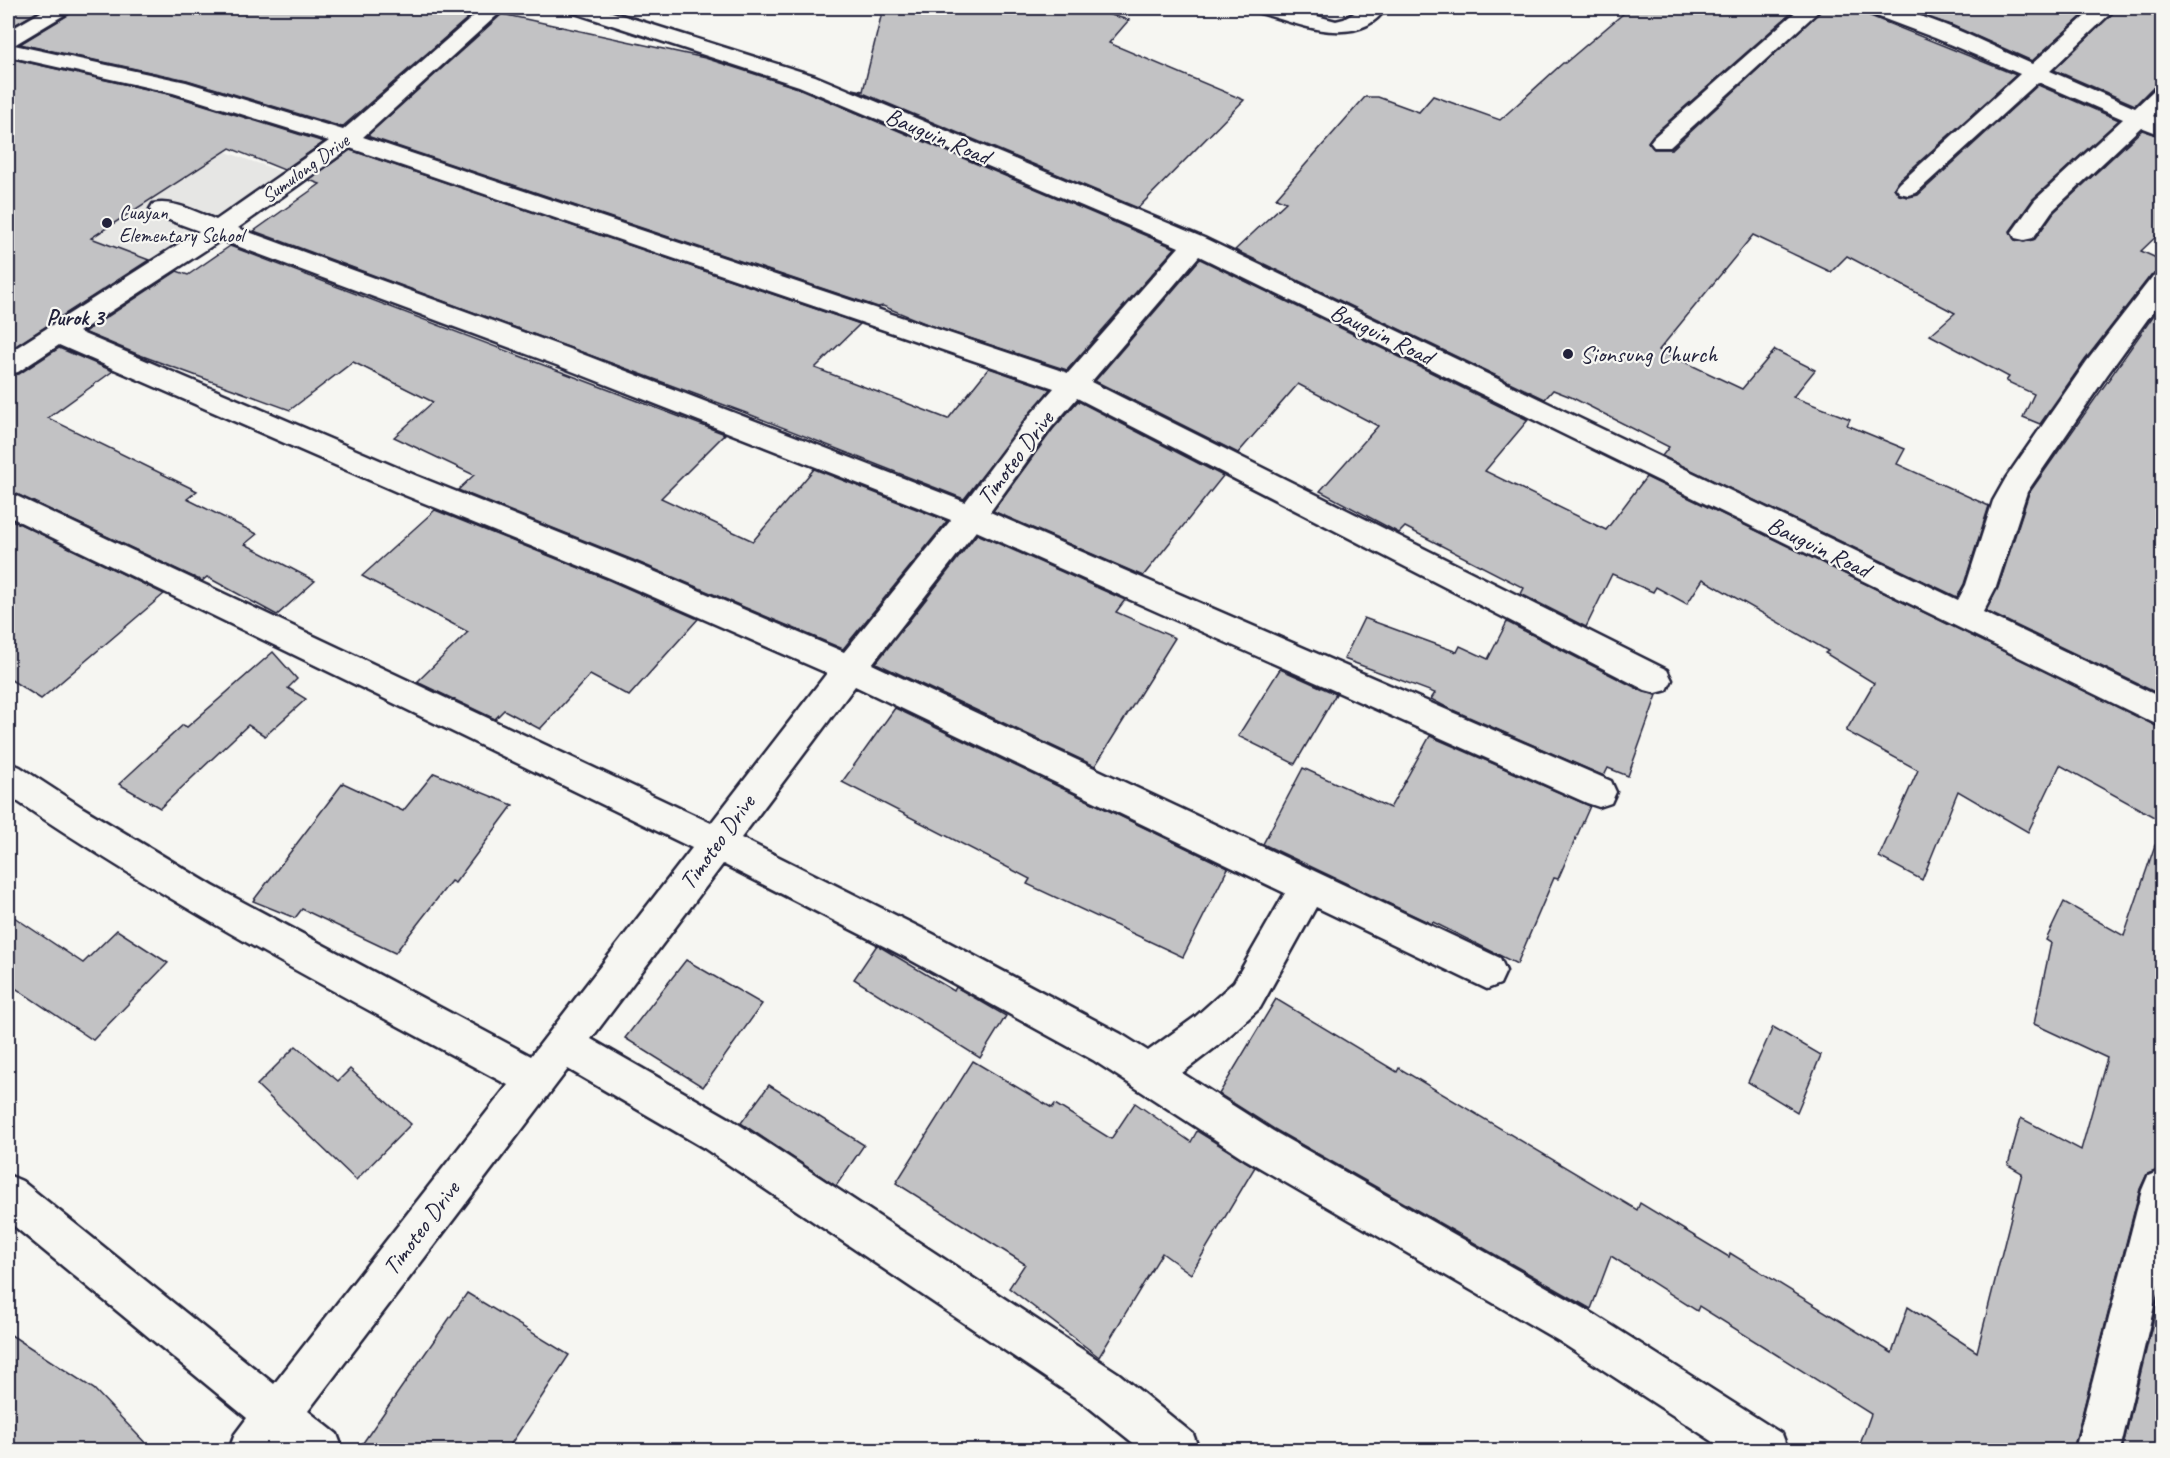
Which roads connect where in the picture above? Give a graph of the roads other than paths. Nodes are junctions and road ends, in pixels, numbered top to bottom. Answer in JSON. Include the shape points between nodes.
{"nodes":[{"id":1,"x":62,"y":8,"type":"edge"},
{"id":2,"x":495,"y":8,"type":"edge"},
{"id":3,"x":579,"y":8,"type":"edge"},
{"id":4,"x":1264,"y":8,"type":"edge"},
{"id":5,"x":1376,"y":8,"type":"edge"},
{"id":6,"x":1873,"y":8,"type":"edge"},
{"id":7,"x":2106,"y":8,"type":"edge"},
{"id":8,"x":1803,"y":10,"type":"edge"},
{"id":9,"x":8,"y":40,"type":"edge"},
{"id":10,"x":8,"y":50,"type":"edge"},
{"id":11,"x":2036,"y":74,"type":"junction"},
{"id":12,"x":2163,"y":95,"type":"edge"},
{"id":13,"x":2139,"y":118,"type":"junction"},
{"id":14,"x":2163,"y":128,"type":"edge"},
{"id":15,"x":347,"y":139,"type":"junction"},
{"id":16,"x":1662,"y":142,"type":"dead end"},
{"id":17,"x":1908,"y":188,"type":"dead end"},
{"id":18,"x":162,"y":209,"type":"dead end"},
{"id":19,"x":220,"y":229,"type":"junction"},
{"id":20,"x":2024,"y":232,"type":"dead end"},
{"id":21,"x":1195,"y":243,"type":"junction"},
{"id":22,"x":2163,"y":282,"type":"edge"},
{"id":23,"x":59,"y":334,"type":"junction"},
{"id":24,"x":8,"y":365,"type":"edge"},
{"id":25,"x":1072,"y":384,"type":"junction"},
{"id":26,"x":8,"y":503,"type":"edge"},
{"id":27,"x":971,"y":516,"type":"junction"},
{"id":28,"x":1964,"y":617,"type":"junction"},
{"id":29,"x":849,"y":668,"type":"junction"},
{"id":30,"x":1656,"y":680,"type":"dead end"},
{"id":31,"x":2163,"y":713,"type":"edge"},
{"id":32,"x":8,"y":777,"type":"edge"},
{"id":33,"x":1599,"y":792,"type":"dead end"},
{"id":34,"x":715,"y":842,"type":"junction"},
{"id":35,"x":1308,"y":887,"type":"junction"},
{"id":36,"x":1486,"y":971,"type":"dead end"},
{"id":37,"x":562,"y":1044,"type":"junction"},
{"id":38,"x":1149,"y":1074,"type":"junction"},
{"id":39,"x":535,"y":1080,"type":"junction"},
{"id":40,"x":2163,"y":1190,"type":"edge"},
{"id":41,"x":8,"y":1195,"type":"edge"},
{"id":42,"x":277,"y":1416,"type":"junction"},
{"id":43,"x":251,"y":1450,"type":"edge"},
{"id":44,"x":321,"y":1450,"type":"edge"},
{"id":45,"x":1177,"y":1450,"type":"edge"},
{"id":46,"x":1766,"y":1450,"type":"edge"},
{"id":47,"x":2097,"y":1450,"type":"edge"}],
"edges":[{"from":1,"to":9,"type":"street"},
{"from":2,"to":15,"type":"street","name":"Sumulong Drive"},
{"from":3,"to":21,"type":"street","name":"Bauguin Road","via":[[807,81]]},
{"from":4,"to":5,"type":"street","via":[[1336,27],[1350,26]]},
{"from":6,"to":11,"type":"street","via":[[1943,33]]},
{"from":7,"to":11,"type":"street"},
{"from":8,"to":16,"type":"street"},
{"from":10,"to":15,"type":"street","via":[[178,87]]},
{"from":11,"to":13,"type":"street"},
{"from":11,"to":17,"type":"street"},
{"from":12,"to":13,"type":"street"},
{"from":13,"to":14,"type":"street"},
{"from":13,"to":20,"type":"street","via":[[2040,209],[2035,222]]},
{"from":15,"to":19,"type":"street","name":"Sumulong Drive"},
{"from":15,"to":25,"type":"street"},
{"from":18,"to":19,"type":"street"},
{"from":19,"to":23,"type":"street","name":"Sumulong Drive"},
{"from":19,"to":27,"type":"street"},
{"from":21,"to":25,"type":"street","name":"Timoteo Drive"},
{"from":21,"to":28,"type":"street","name":"Bauguin Road"},
{"from":22,"to":28,"type":"street","via":[[2097,368],[2016,486],[1981,586]]},
{"from":23,"to":24,"type":"street","name":"Sumulong Drive"},
{"from":23,"to":29,"type":"street"},
{"from":25,"to":27,"type":"street","name":"Timoteo Drive"},
{"from":25,"to":30,"type":"street"},
{"from":26,"to":34,"type":"street"},
{"from":27,"to":29,"type":"street","name":"Timoteo Drive"},
{"from":27,"to":33,"type":"street"},
{"from":28,"to":31,"type":"street","name":"Bauguin Road"},
{"from":29,"to":34,"type":"street","name":"Timoteo Drive"},
{"from":29,"to":35,"type":"street"},
{"from":32,"to":39,"type":"street","via":[[68,819],[280,942]]},
{"from":34,"to":37,"type":"street","name":"Timoteo Drive"},
{"from":34,"to":38,"type":"street","via":[[920,946],[1107,1047]]},
{"from":35,"to":36,"type":"street"},
{"from":35,"to":38,"type":"street","via":[[1247,995]]},
{"from":37,"to":39,"type":"street","name":"Timoteo Drive"},
{"from":37,"to":45,"type":"street","via":[[727,1140],[1102,1389]]},
{"from":38,"to":46,"type":"street","via":[[1259,1145],[1574,1326]]},
{"from":39,"to":42,"type":"street","name":"Timoteo Drive"},
{"from":40,"to":47,"type":"street"},
{"from":41,"to":42,"type":"street"},
{"from":42,"to":43,"type":"street","name":"Timoteo Drive"},
{"from":42,"to":44,"type":"street"}]}
